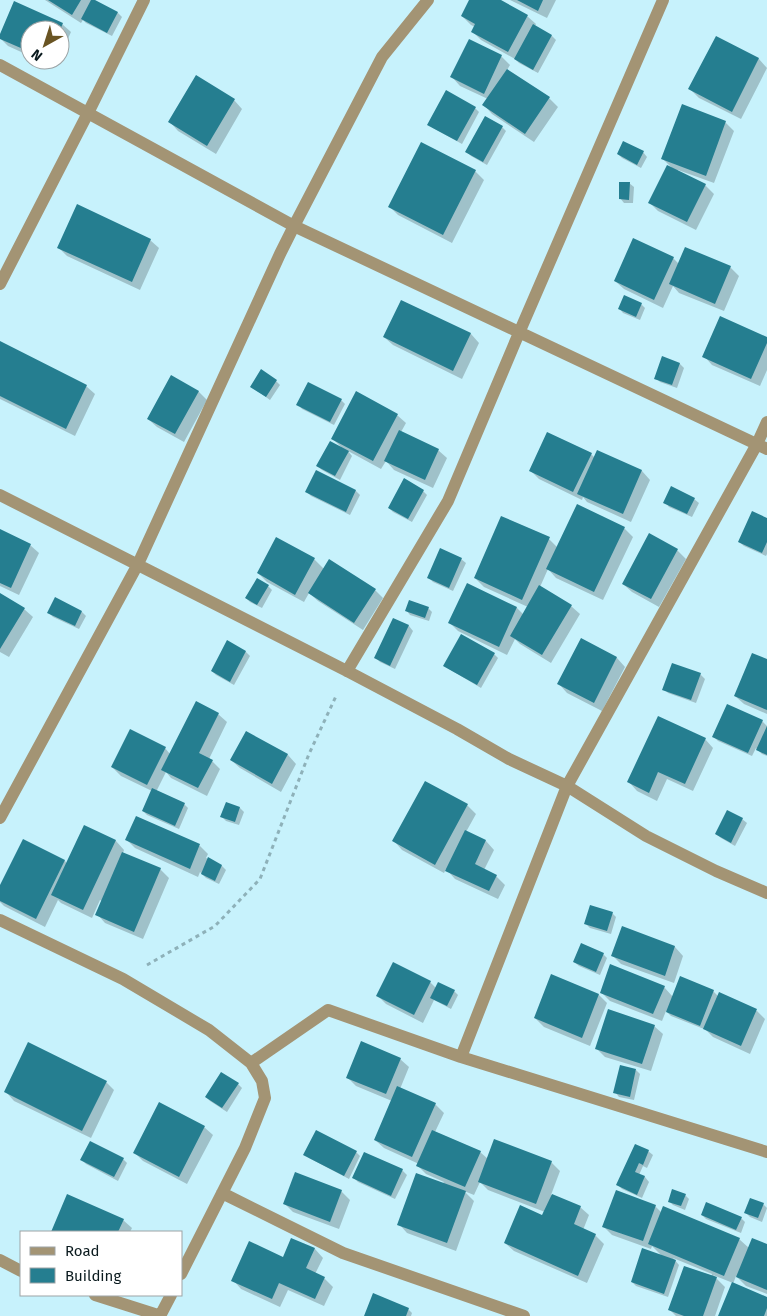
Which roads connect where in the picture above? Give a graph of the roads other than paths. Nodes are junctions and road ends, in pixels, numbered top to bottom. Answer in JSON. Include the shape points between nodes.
{"nodes":[{"id":1,"x":144,"y":0,"type":"edge"},
{"id":2,"x":428,"y":0,"type":"edge"},
{"id":3,"x":663,"y":0,"type":"edge"},
{"id":4,"x":0,"y":65,"type":"edge"},
{"id":5,"x":88,"y":113,"type":"junction"},
{"id":6,"x":294,"y":226,"type":"junction"},
{"id":7,"x":0,"y":284,"type":"edge"},
{"id":8,"x":519,"y":332,"type":"junction"},
{"id":9,"x":767,"y":422,"type":"edge"},
{"id":10,"x":762,"y":446,"type":"edge"},
{"id":11,"x":0,"y":495,"type":"edge"},
{"id":12,"x":138,"y":564,"type":"junction"},
{"id":13,"x":347,"y":671,"type":"junction"},
{"id":14,"x":567,"y":786,"type":"junction"},
{"id":15,"x":0,"y":818,"type":"edge"},
{"id":16,"x":767,"y":893,"type":"edge"},
{"id":17,"x":0,"y":920,"type":"edge"},
{"id":18,"x":462,"y":1058,"type":"junction"},
{"id":19,"x":251,"y":1063,"type":"junction"},
{"id":20,"x":767,"y":1152,"type":"edge"},
{"id":21,"x":222,"y":1193,"type":"junction"},
{"id":22,"x":0,"y":1260,"type":"edge"},
{"id":23,"x":20,"y":1270,"type":"edge"},
{"id":24,"x":182,"y":1272,"type":"edge"},
{"id":25,"x":97,"y":1296,"type":"edge"},
{"id":26,"x":171,"y":1296,"type":"edge"},
{"id":27,"x":161,"y":1316,"type":"edge"},
{"id":28,"x":524,"y":1316,"type":"edge"}],
"edges":[{"from":1,"to":5,"type":"street"},
{"from":2,"to":6,"type":"street","via":[[382,58]]},
{"from":3,"to":8,"type":"street"},
{"from":4,"to":5,"type":"street"},
{"from":5,"to":6,"type":"street"},
{"from":5,"to":7,"type":"street"},
{"from":6,"to":8,"type":"street"},
{"from":6,"to":12,"type":"street"},
{"from":8,"to":10,"type":"street"},
{"from":8,"to":13,"type":"street","via":[[448,501]]},
{"from":9,"to":10,"type":"street"},
{"from":10,"to":14,"type":"street"},
{"from":11,"to":12,"type":"street"},
{"from":12,"to":13,"type":"street"},
{"from":12,"to":15,"type":"street"},
{"from":13,"to":14,"type":"street"},
{"from":14,"to":16,"type":"street","via":[[646,836]]},
{"from":14,"to":18,"type":"street"},
{"from":17,"to":19,"type":"street","via":[[123,979],[209,1030]]},
{"from":18,"to":19,"type":"street","via":[[328,1010]]},
{"from":18,"to":20,"type":"street"},
{"from":19,"to":21,"type":"street","via":[[262,1081],[265,1098]]},
{"from":21,"to":24,"type":"street"},
{"from":21,"to":28,"type":"street","via":[[342,1253]]},
{"from":22,"to":23,"type":"street"},
{"from":25,"to":27,"type":"street"},
{"from":26,"to":27,"type":"street"}]}
